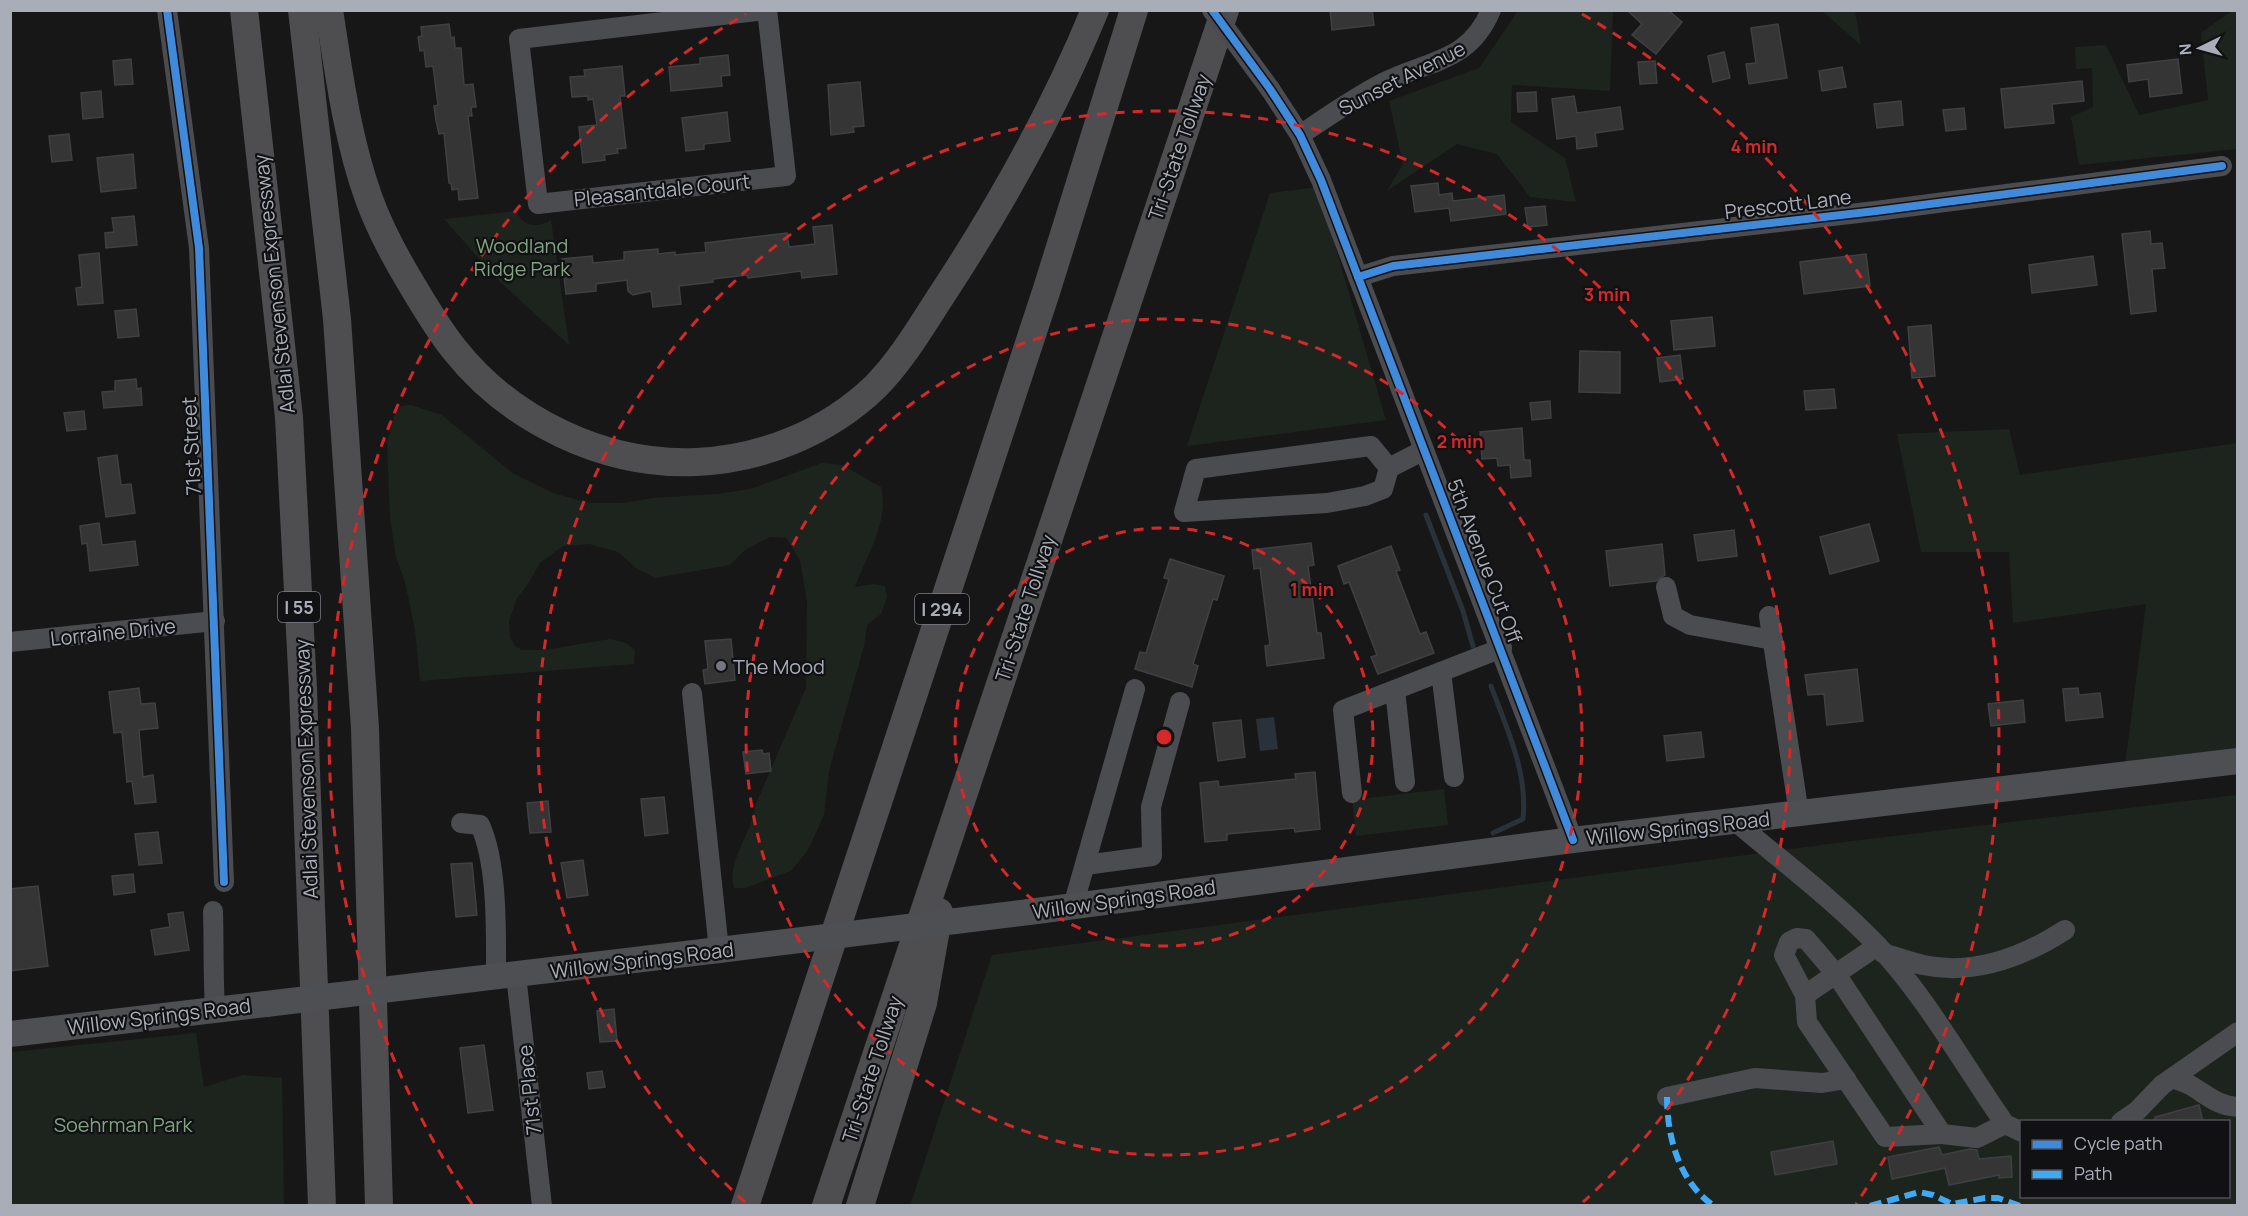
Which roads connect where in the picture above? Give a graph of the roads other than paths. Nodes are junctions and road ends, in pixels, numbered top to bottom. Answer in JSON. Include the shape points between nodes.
{"nodes":[{"id":1,"x":167,"y":10,"type":"edge"},
{"id":2,"x":244,"y":10,"type":"edge"},
{"id":3,"x":302,"y":10,"type":"edge"},
{"id":4,"x":330,"y":10,"type":"edge"},
{"id":5,"x":766,"y":10,"type":"edge"},
{"id":6,"x":1095,"y":10,"type":"edge"},
{"id":7,"x":1134,"y":10,"type":"edge"},
{"id":8,"x":1212,"y":10,"type":"edge"},
{"id":9,"x":1225,"y":10,"type":"edge"},
{"id":10,"x":1491,"y":10,"type":"edge"},
{"id":11,"x":1300,"y":135,"type":"junction"},
{"id":12,"x":2222,"y":166,"type":"dead end"},
{"id":13,"x":1358,"y":277,"type":"junction"},
{"id":14,"x":1424,"y":450,"type":"junction"},
{"id":15,"x":1389,"y":468,"type":"junction"},
{"id":16,"x":1666,"y":587,"type":"dead end"},
{"id":17,"x":1769,"y":616,"type":"dead end"},
{"id":18,"x":215,"y":621,"type":"junction"},
{"id":19,"x":1773,"y":640,"type":"junction"},
{"id":20,"x":10,"y":642,"type":"edge"},
{"id":21,"x":1502,"y":648,"type":"junction"},
{"id":22,"x":1441,"y":672,"type":"junction"},
{"id":23,"x":1135,"y":689,"type":"dead end"},
{"id":24,"x":1395,"y":690,"type":"junction"},
{"id":25,"x":692,"y":693,"type":"dead end"},
{"id":26,"x":1180,"y":702,"type":"dead end"},
{"id":27,"x":2238,"y":761,"type":"edge"},
{"id":28,"x":1454,"y":777,"type":"dead end"},
{"id":29,"x":1405,"y":782,"type":"dead end"},
{"id":30,"x":1352,"y":793,"type":"dead end"},
{"id":31,"x":1799,"y":814,"type":"junction"},
{"id":32,"x":956,"y":816,"type":"junction"},
{"id":33,"x":1736,"y":822,"type":"junction"},
{"id":34,"x":461,"y":824,"type":"dead end"},
{"id":35,"x":1573,"y":840,"type":"junction"},
{"id":36,"x":1085,"y":865,"type":"junction"},
{"id":37,"x":224,"y":882,"type":"dead end"},
{"id":38,"x":1072,"y":906,"type":"junction"},
{"id":39,"x":213,"y":911,"type":"dead end"},
{"id":40,"x":2065,"y":930,"type":"dead end"},
{"id":41,"x":1880,"y":949,"type":"junction"},
{"id":42,"x":719,"y":950,"type":"junction"},
{"id":43,"x":1836,"y":974,"type":"junction"},
{"id":44,"x":506,"y":976,"type":"junction"},
{"id":45,"x":1806,"y":995,"type":"junction"},
{"id":46,"x":215,"y":1010,"type":"junction"},
{"id":47,"x":2238,"y":1032,"type":"edge"},
{"id":48,"x":10,"y":1034,"type":"edge"},
{"id":49,"x":2172,"y":1078,"type":"junction"},
{"id":50,"x":1846,"y":1079,"type":"junction"},
{"id":51,"x":1667,"y":1098,"type":"dead end"},
{"id":52,"x":2238,"y":1107,"type":"edge"},
{"id":53,"x":2124,"y":1120,"type":"edge"},
{"id":54,"x":2013,"y":1128,"type":"edge"},
{"id":55,"x":1942,"y":1134,"type":"junction"},
{"id":56,"x":322,"y":1206,"type":"edge"},
{"id":57,"x":379,"y":1206,"type":"edge"},
{"id":58,"x":542,"y":1206,"type":"edge"},
{"id":59,"x":745,"y":1206,"type":"edge"},
{"id":60,"x":826,"y":1206,"type":"edge"},
{"id":61,"x":860,"y":1206,"type":"edge"}],
"edges":[{"from":1,"to":18,"type":"street","name":"71st Street","via":[[199,248]]},
{"from":2,"to":56,"type":"highway","name":"Adlai Stevenson Expressway","number":"I 55","via":[[289,417]]},
{"from":3,"to":57,"type":"highway","via":[[337,320],[365,728]]},
{"from":4,"to":6,"type":"highway","via":[[344,107],[369,198],[391,250],[455,351],[495,392],[536,421],[619,456],[669,464],[719,461],[765,452],[799,439],[842,414],[876,386],[907,348],[1028,155]]},
{"from":5,"to":5,"type":"street","name":"Pleasantdale Court","via":[[519,39],[538,204],[786,176]]},
{"from":7,"to":59,"type":"highway","number":"I 294","via":[[1046,292]]},
{"from":8,"to":11,"type":"street","name":"5th Avenue Cut Off","bridge":true},
{"from":9,"to":32,"type":"highway","name":"Tri-State Tollway"},
{"from":10,"to":11,"type":"street","name":"Sunset Avenue","via":[[1486,24],[1462,51],[1382,84]]},
{"from":11,"to":13,"type":"street","name":"5th Avenue Cut Off"},
{"from":12,"to":13,"type":"street","name":"Prescott Lane","via":[[1866,212],[1393,266]]},
{"from":13,"to":14,"type":"street","name":"5th Avenue Cut Off"},
{"from":14,"to":15,"type":"street"},
{"from":14,"to":21,"type":"street","name":"5th Avenue Cut Off"},
{"from":15,"to":15,"type":"street","via":[[1371,446],[1196,469],[1184,512],[1327,503],[1365,496],[1383,489]]},
{"from":16,"to":19,"type":"street","via":[[1672,616],[1690,625]]},
{"from":17,"to":19,"type":"street"},
{"from":18,"to":20,"type":"street","name":"Lorraine Drive"},
{"from":18,"to":37,"type":"street","name":"71st Street"},
{"from":19,"to":31,"type":"street"},
{"from":21,"to":22,"type":"street"},
{"from":21,"to":35,"type":"street","name":"5th Avenue Cut Off"},
{"from":22,"to":24,"type":"street"},
{"from":22,"to":28,"type":"street"},
{"from":23,"to":36,"type":"street"},
{"from":24,"to":29,"type":"street"},
{"from":24,"to":30,"type":"street","via":[[1344,710]]},
{"from":25,"to":42,"type":"street"},
{"from":26,"to":36,"type":"street","via":[[1151,807],[1152,856]]},
{"from":27,"to":31,"type":"main road","name":"Willow Springs Road"},
{"from":31,"to":33,"type":"main road","name":"Willow Springs Road"},
{"from":32,"to":60,"type":"highway","name":"Tri-State Tollway"},
{"from":32,"to":61,"type":"highway","via":[[923,1003]]},
{"from":33,"to":35,"type":"main road","name":"Willow Springs Road"},
{"from":33,"to":41,"type":"street"},
{"from":34,"to":44,"type":"street","name":"71st Place","via":[[480,825],[486,837],[496,933]]},
{"from":35,"to":38,"type":"main road","name":"Willow Springs Road"},
{"from":36,"to":38,"type":"street"},
{"from":38,"to":42,"type":"main road","name":"Willow Springs Road","bridge":true},
{"from":39,"to":46,"type":"street"},
{"from":40,"to":41,"type":"street","via":[[2038,947],[2004,960],[1954,969],[1923,965]]},
{"from":41,"to":43,"type":"street"},
{"from":41,"to":54,"type":"street"},
{"from":42,"to":44,"type":"main road","name":"Willow Springs Road"},
{"from":43,"to":45,"type":"street"},
{"from":43,"to":45,"type":"street","via":[[1806,939],[1789,942],[1784,950],[1785,959]]},
{"from":43,"to":55,"type":"street"},
{"from":44,"to":46,"type":"main road","name":"Willow Springs Road","bridge":true},
{"from":44,"to":58,"type":"street","name":"71st Place"},
{"from":45,"to":50,"type":"street","via":[[1807,1022]]},
{"from":46,"to":48,"type":"main road","name":"Willow Springs Road"},
{"from":47,"to":49,"type":"street"},
{"from":49,"to":52,"type":"street","via":[[2189,1084],[2215,1102]]},
{"from":49,"to":53,"type":"street"},
{"from":50,"to":51,"type":"street","via":[[1822,1083],[1755,1078]]},
{"from":50,"to":55,"type":"street","via":[[1886,1137]]},
{"from":54,"to":55,"type":"street","via":[[1977,1138]]}]}
